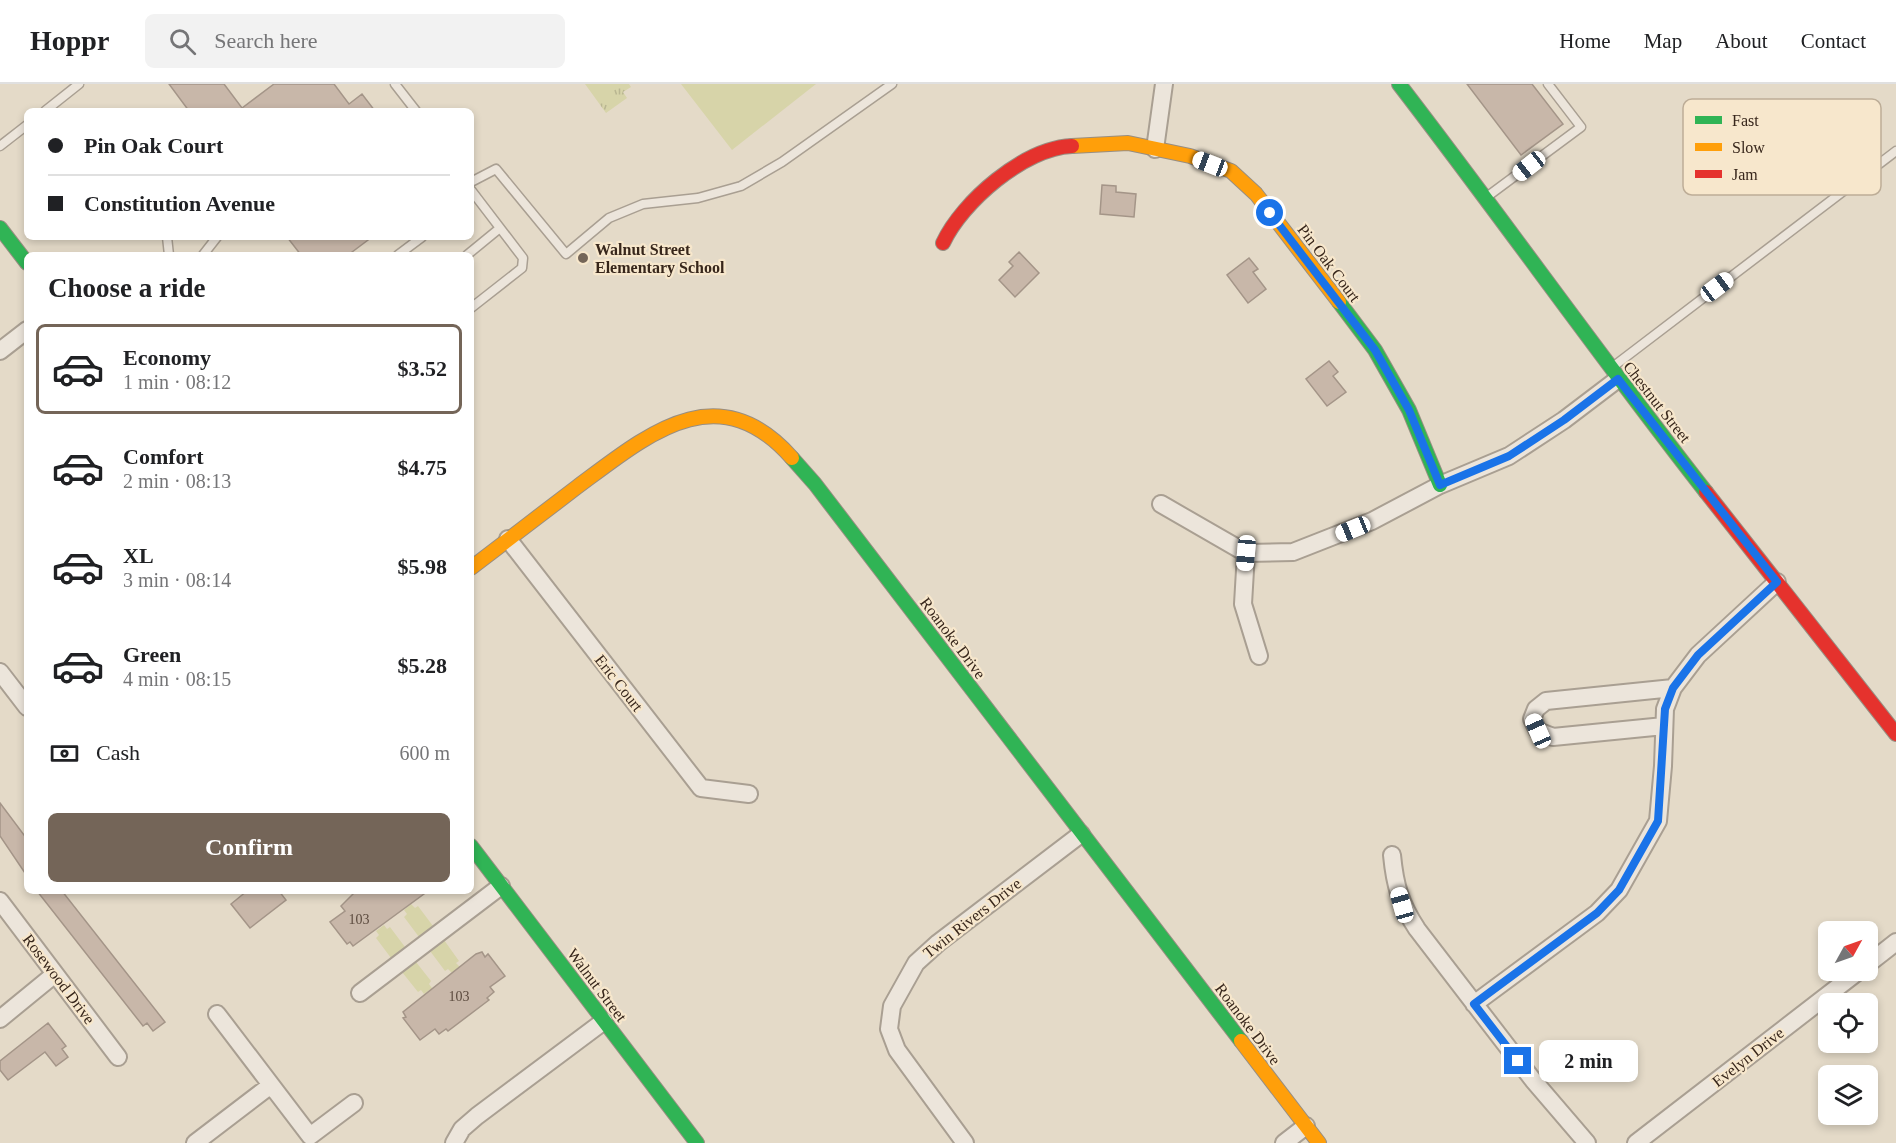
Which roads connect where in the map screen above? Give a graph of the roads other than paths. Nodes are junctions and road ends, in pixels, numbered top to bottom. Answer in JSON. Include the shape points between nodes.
{"nodes":[{"id":1,"x":80,"y":84,"type":"edge"},
{"id":2,"x":395,"y":84,"type":"edge"},
{"id":3,"x":892,"y":84,"type":"edge"},
{"id":4,"x":1164,"y":84,"type":"edge"},
{"id":5,"x":1399,"y":84,"type":"edge"},
{"id":6,"x":1548,"y":84,"type":"edge"},
{"id":7,"x":49,"y":108,"type":"edge"},
{"id":8,"x":414,"y":108,"type":"edge"},
{"id":9,"x":24,"y":127,"type":"edge"},
{"id":10,"x":0,"y":146,"type":"edge"},
{"id":11,"x":1155,"y":149,"type":"junction"},
{"id":12,"x":1896,"y":150,"type":"edge"},
{"id":13,"x":1881,"y":162,"type":"edge"},
{"id":14,"x":474,"y":180,"type":"edge"},
{"id":15,"x":474,"y":194,"type":"edge"},
{"id":16,"x":1839,"y":195,"type":"edge"},
{"id":17,"x":1486,"y":198,"type":"junction"},
{"id":18,"x":0,"y":228,"type":"edge"},
{"id":19,"x":500,"y":228,"type":"junction"},
{"id":20,"x":215,"y":240,"type":"edge"},
{"id":21,"x":418,"y":240,"type":"edge"},
{"id":22,"x":943,"y":243,"type":"dead end"},
{"id":23,"x":205,"y":252,"type":"edge"},
{"id":24,"x":402,"y":252,"type":"edge"},
{"id":25,"x":471,"y":252,"type":"edge"},
{"id":26,"x":24,"y":259,"type":"edge"},
{"id":27,"x":474,"y":306,"type":"edge"},
{"id":28,"x":24,"y":332,"type":"edge"},
{"id":29,"x":0,"y":351,"type":"edge"},
{"id":30,"x":1614,"y":374,"type":"junction"},
{"id":31,"x":1440,"y":485,"type":"junction"},
{"id":32,"x":1161,"y":504,"type":"dead end"},
{"id":33,"x":508,"y":539,"type":"junction"},
{"id":34,"x":1246,"y":553,"type":"junction"},
{"id":35,"x":474,"y":566,"type":"edge"},
{"id":36,"x":1777,"y":582,"type":"junction"},
{"id":37,"x":1259,"y":656,"type":"dead end"},
{"id":38,"x":0,"y":672,"type":"edge"},
{"id":39,"x":1673,"y":688,"type":"junction"},
{"id":40,"x":24,"y":703,"type":"edge"},
{"id":41,"x":1889,"y":712,"type":"edge"},
{"id":42,"x":1664,"y":726,"type":"junction"},
{"id":43,"x":1896,"y":734,"type":"edge"},
{"id":44,"x":749,"y":794,"type":"dead end"},
{"id":45,"x":1082,"y":834,"type":"junction"},
{"id":46,"x":474,"y":850,"type":"edge"},
{"id":47,"x":1392,"y":855,"type":"dead end"},
{"id":48,"x":501,"y":886,"type":"junction"},
{"id":49,"x":0,"y":901,"type":"edge"},
{"id":50,"x":1896,"y":942,"type":"edge"},
{"id":51,"x":1878,"y":956,"type":"edge"},
{"id":52,"x":55,"y":974,"type":"junction"},
{"id":53,"x":1846,"y":981,"type":"edge"},
{"id":54,"x":360,"y":993,"type":"dead end"},
{"id":55,"x":1474,"y":1004,"type":"junction"},
{"id":56,"x":217,"y":1014,"type":"dead end"},
{"id":57,"x":0,"y":1019,"type":"edge"},
{"id":58,"x":604,"y":1021,"type":"junction"},
{"id":59,"x":118,"y":1057,"type":"dead end"},
{"id":60,"x":271,"y":1085,"type":"junction"},
{"id":61,"x":354,"y":1103,"type":"dead end"},
{"id":62,"x":1306,"y":1126,"type":"junction"},
{"id":63,"x":195,"y":1143,"type":"edge"},
{"id":64,"x":454,"y":1143,"type":"edge"},
{"id":65,"x":697,"y":1143,"type":"edge"},
{"id":66,"x":965,"y":1143,"type":"edge"},
{"id":67,"x":1284,"y":1143,"type":"edge"},
{"id":68,"x":1319,"y":1143,"type":"edge"},
{"id":69,"x":1587,"y":1143,"type":"edge"},
{"id":70,"x":1636,"y":1143,"type":"edge"}],
"edges":[{"from":1,"to":7,"type":"lane"},
{"from":2,"to":8,"type":"lane"},
{"from":3,"to":14,"type":"lane","via":[[782,162],[741,186],[698,198],[643,204],[609,218],[566,254],[496,169]]},
{"from":4,"to":11,"type":"street"},
{"from":5,"to":17,"type":"street","name":"Chestnut Street"},
{"from":6,"to":17,"type":"lane","via":[[1581,127]]},
{"from":9,"to":10,"type":"lane"},
{"from":11,"to":22,"type":"street","name":"Pin Oak Court","via":[[1128,143],[1062,146],[1027,159],[980,194],[951,226]]},
{"from":11,"to":31,"type":"street","name":"Pin Oak Court","via":[[1190,156],[1231,171],[1256,194],[1375,350],[1409,410]]},
{"from":12,"to":13,"type":"lane"},
{"from":15,"to":19,"type":"lane"},
{"from":16,"to":30,"type":"lane"},
{"from":17,"to":30,"type":"street","name":"Chestnut Street"},
{"from":18,"to":26,"type":"street"},
{"from":19,"to":25,"type":"lane"},
{"from":19,"to":27,"type":"lane","via":[[523,258],[522,268]]},
{"from":20,"to":23,"type":"lane"},
{"from":21,"to":24,"type":"lane"},
{"from":28,"to":29,"type":"street"},
{"from":30,"to":31,"type":"street","via":[[1564,420],[1509,456]]},
{"from":30,"to":36,"type":"street","name":"Chestnut Street"},
{"from":31,"to":34,"type":"street","via":[[1372,521],[1293,552]]},
{"from":32,"to":34,"type":"street"},
{"from":33,"to":35,"type":"street","name":"Roanoke Drive"},
{"from":33,"to":44,"type":"street","name":"Eric Court","via":[[701,788]]},
{"from":33,"to":45,"type":"street","name":"Roanoke Drive","via":[[636,443],[669,424],[715,416],[752,425],[779,443],[815,484]]},
{"from":34,"to":37,"type":"street","via":[[1243,604]]},
{"from":36,"to":39,"type":"street","via":[[1698,655]]},
{"from":36,"to":41,"type":"street","name":"Chestnut Street"},
{"from":38,"to":40,"type":"street"},
{"from":39,"to":42,"type":"street"},
{"from":39,"to":42,"type":"street","via":[[1546,701],[1532,719],[1538,731],[1553,737]]},
{"from":41,"to":43,"type":"street","name":"Chestnut Street"},
{"from":42,"to":55,"type":"street","via":[[1658,821],[1619,890],[1597,913]]},
{"from":45,"to":62,"type":"street","name":"Roanoke Drive"},
{"from":45,"to":66,"type":"street","name":"Twin Rivers Drive","via":[[938,943],[916,963],[892,1006],[889,1029],[897,1050]]},
{"from":46,"to":48,"type":"street","name":"Walnut Street"},
{"from":47,"to":55,"type":"street","via":[[1402,905]]},
{"from":48,"to":54,"type":"street"},
{"from":48,"to":58,"type":"street","name":"Walnut Street"},
{"from":49,"to":52,"type":"street","name":"Rosewood Drive"},
{"from":50,"to":51,"type":"street"},
{"from":52,"to":57,"type":"street"},
{"from":52,"to":59,"type":"street","name":"Rosewood Drive"},
{"from":53,"to":70,"type":"street","name":"Evelyn Drive"},
{"from":55,"to":69,"type":"street"},
{"from":56,"to":60,"type":"street"},
{"from":58,"to":64,"type":"street","via":[[477,1116]]},
{"from":58,"to":65,"type":"street","name":"Walnut Street"},
{"from":60,"to":61,"type":"street","via":[[310,1136]]},
{"from":60,"to":63,"type":"street"},
{"from":62,"to":67,"type":"street"},
{"from":62,"to":68,"type":"street","name":"Roanoke Drive"}]}
